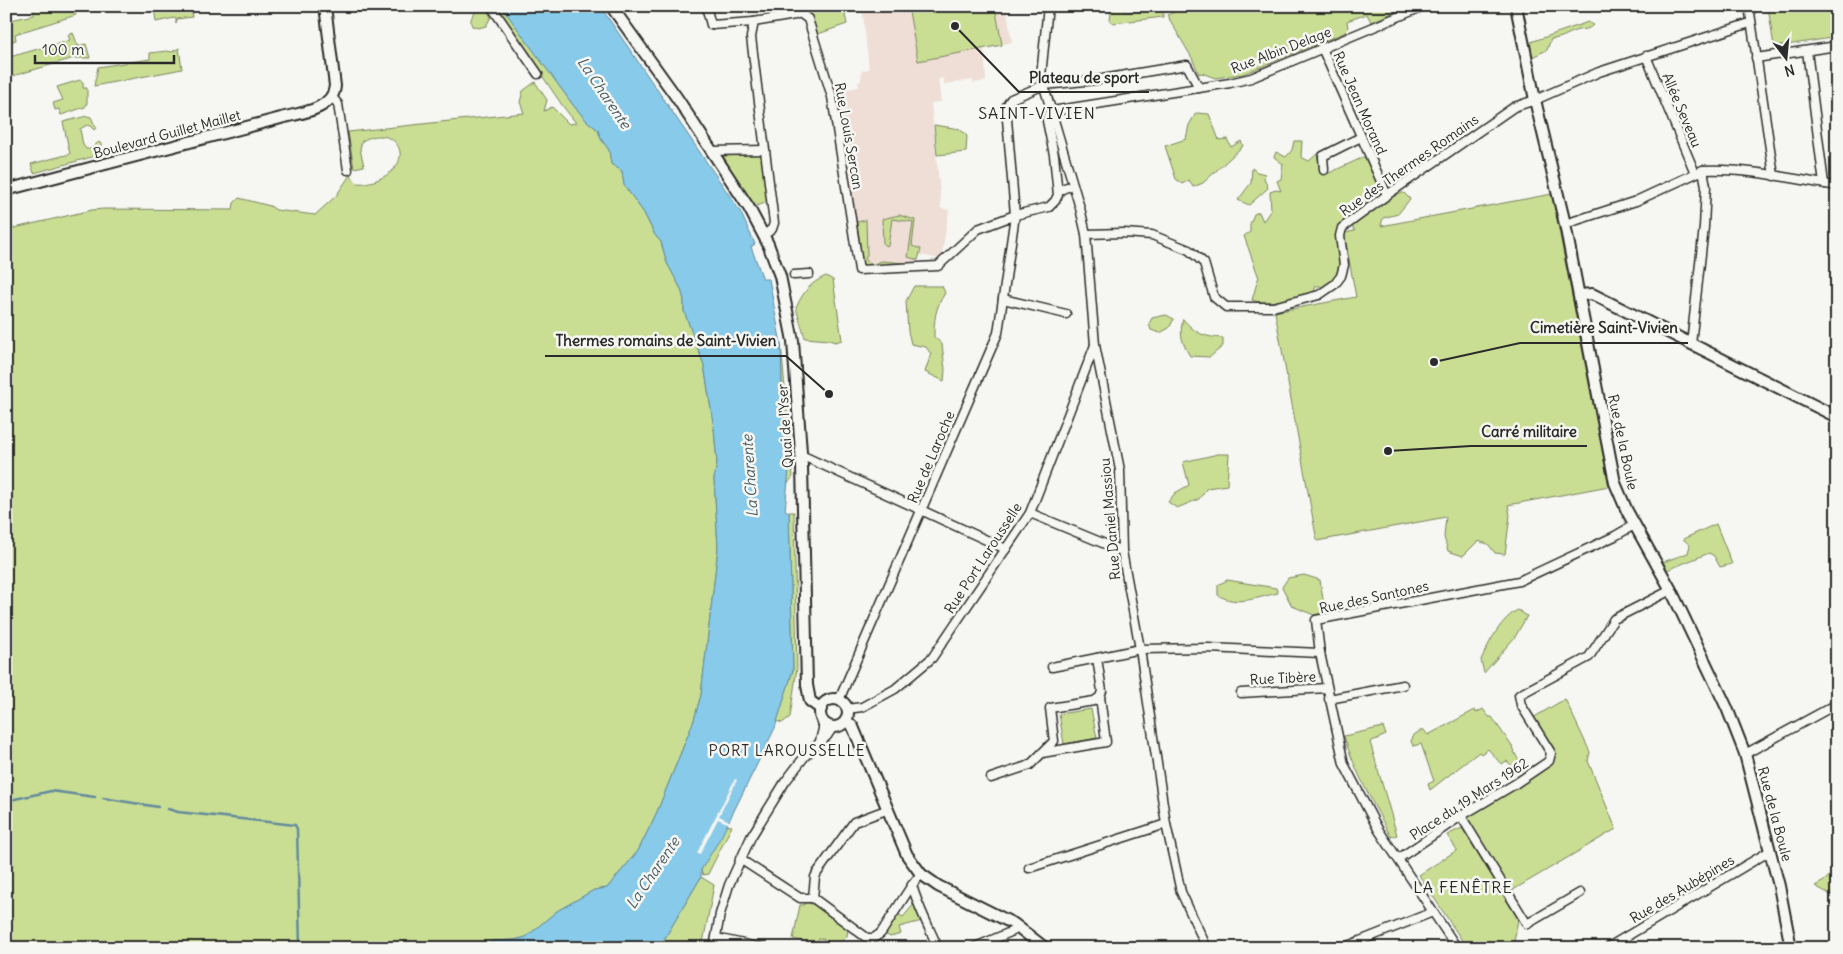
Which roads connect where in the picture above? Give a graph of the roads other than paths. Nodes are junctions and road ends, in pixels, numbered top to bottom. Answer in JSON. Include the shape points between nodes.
{"nodes":[{"id":1,"x":325,"y":6,"type":"edge"},
{"id":2,"x":491,"y":6,"type":"edge"},
{"id":3,"x":611,"y":6,"type":"edge"},
{"id":4,"x":706,"y":6,"type":"edge"},
{"id":5,"x":1048,"y":6,"type":"edge"},
{"id":6,"x":1424,"y":6,"type":"edge"},
{"id":7,"x":1516,"y":6,"type":"edge"},
{"id":8,"x":1749,"y":6,"type":"edge"},
{"id":9,"x":801,"y":9,"type":"edge"},
{"id":10,"x":754,"y":22,"type":"junction"},
{"id":11,"x":1750,"y":23,"type":"junction"},
{"id":12,"x":1837,"y":46,"type":"edge"},
{"id":13,"x":1322,"y":48,"type":"junction"},
{"id":14,"x":1807,"y":51,"type":"junction"},
{"id":15,"x":1646,"y":56,"type":"junction"},
{"id":16,"x":1756,"y":58,"type":"junction"},
{"id":17,"x":538,"y":74,"type":"dead end"},
{"id":18,"x":1044,"y":85,"type":"junction"},
{"id":19,"x":1198,"y":88,"type":"junction"},
{"id":20,"x":332,"y":98,"type":"junction"},
{"id":21,"x":1535,"y":100,"type":"junction"},
{"id":22,"x":1052,"y":111,"type":"junction"},
{"id":23,"x":1361,"y":137,"type":"junction"},
{"id":24,"x":765,"y":150,"type":"junction"},
{"id":25,"x":711,"y":151,"type":"junction"},
{"id":26,"x":348,"y":170,"type":"dead end"},
{"id":27,"x":1324,"y":170,"type":"dead end"},
{"id":28,"x":1703,"y":170,"type":"junction"},
{"id":29,"x":1695,"y":173,"type":"junction"},
{"id":30,"x":1774,"y":176,"type":"junction"},
{"id":31,"x":1824,"y":184,"type":"junction"},
{"id":32,"x":1067,"y":186,"type":"dead end"},
{"id":33,"x":1837,"y":186,"type":"edge"},
{"id":34,"x":6,"y":190,"type":"edge"},
{"id":35,"x":1058,"y":191,"type":"junction"},
{"id":36,"x":1387,"y":195,"type":"junction"},
{"id":37,"x":1015,"y":214,"type":"junction"},
{"id":38,"x":1565,"y":224,"type":"junction"},
{"id":39,"x":1086,"y":234,"type":"junction"},
{"id":40,"x":764,"y":235,"type":"junction"},
{"id":41,"x":809,"y":274,"type":"dead end"},
{"id":42,"x":788,"y":276,"type":"junction"},
{"id":43,"x":1580,"y":295,"type":"junction"},
{"id":44,"x":1003,"y":299,"type":"junction"},
{"id":45,"x":1066,"y":314,"type":"dead end"},
{"id":46,"x":1691,"y":344,"type":"junction"},
{"id":47,"x":1095,"y":345,"type":"junction"},
{"id":48,"x":1837,"y":397,"type":"edge"},
{"id":49,"x":1835,"y":416,"type":"edge"},
{"id":50,"x":801,"y":455,"type":"junction"},
{"id":51,"x":922,"y":511,"type":"junction"},
{"id":52,"x":1030,"y":513,"type":"junction"},
{"id":53,"x":1634,"y":525,"type":"junction"},
{"id":54,"x":1006,"y":549,"type":"junction"},
{"id":55,"x":1122,"y":551,"type":"junction"},
{"id":56,"x":1671,"y":590,"type":"junction"},
{"id":57,"x":1140,"y":649,"type":"junction"},
{"id":58,"x":1320,"y":653,"type":"junction"},
{"id":59,"x":1097,"y":658,"type":"junction"},
{"id":60,"x":1052,"y":667,"type":"dead end"},
{"id":61,"x":1403,"y":685,"type":"dead end"},
{"id":62,"x":1327,"y":688,"type":"junction"},
{"id":63,"x":1240,"y":693,"type":"dead end"},
{"id":64,"x":1100,"y":697,"type":"junction"},
{"id":65,"x":1329,"y":699,"type":"junction"},
{"id":66,"x":839,"y":700,"type":"junction"},
{"id":67,"x":1837,"y":704,"type":"edge"},
{"id":68,"x":821,"y":709,"type":"junction"},
{"id":69,"x":847,"y":709,"type":"junction"},
{"id":70,"x":846,"y":720,"type":"junction"},
{"id":71,"x":823,"y":721,"type":"junction"},
{"id":72,"x":833,"y":727,"type":"junction"},
{"id":73,"x":820,"y":741,"type":"junction"},
{"id":74,"x":1042,"y":753,"type":"junction"},
{"id":75,"x":1745,"y":754,"type":"junction"},
{"id":76,"x":991,"y":778,"type":"dead end"},
{"id":77,"x":886,"y":810,"type":"junction"},
{"id":78,"x":1461,"y":816,"type":"junction"},
{"id":79,"x":1166,"y":824,"type":"junction"},
{"id":80,"x":1770,"y":851,"type":"junction"},
{"id":81,"x":740,"y":859,"type":"junction"},
{"id":82,"x":1398,"y":860,"type":"junction"},
{"id":83,"x":1030,"y":868,"type":"dead end"},
{"id":84,"x":921,"y":874,"type":"junction"},
{"id":85,"x":912,"y":885,"type":"junction"},
{"id":86,"x":1580,"y":892,"type":"dead end"},
{"id":87,"x":813,"y":898,"type":"junction"},
{"id":88,"x":1433,"y":912,"type":"junction"},
{"id":89,"x":1020,"y":928,"type":"junction"},
{"id":90,"x":716,"y":938,"type":"junction"},
{"id":91,"x":714,"y":948,"type":"edge"},
{"id":92,"x":762,"y":948,"type":"edge"},
{"id":93,"x":938,"y":948,"type":"edge"},
{"id":94,"x":973,"y":948,"type":"edge"},
{"id":95,"x":1045,"y":948,"type":"edge"},
{"id":96,"x":1207,"y":948,"type":"edge"},
{"id":97,"x":1342,"y":948,"type":"edge"},
{"id":98,"x":1457,"y":948,"type":"edge"},
{"id":99,"x":1607,"y":948,"type":"edge"},
{"id":100,"x":1791,"y":948,"type":"edge"}],
"edges":[{"from":1,"to":20,"type":"street","via":[[336,86]]},
{"from":2,"to":17,"type":"street"},
{"from":3,"to":25,"type":"street","name":"Quai de l'Yser"},
{"from":4,"to":10,"type":"street","via":[[711,25]]},
{"from":5,"to":18,"type":"street","name":"Rue Daniel Massiou","via":[[1041,76]]},
{"from":6,"to":13,"type":"street","name":"Rue Albin Delage"},
{"from":7,"to":21,"type":"street","name":"Rue de la Boule"},
{"from":8,"to":11,"type":"street"},
{"from":9,"to":10,"type":"street","via":[[796,15]]},
{"from":9,"to":37,"type":"street","name":"Rue Louis Sercan","via":[[808,19],[832,97],[859,270],[938,266],[978,229]]},
{"from":10,"to":24,"type":"street","via":[[751,36]]},
{"from":11,"to":15,"type":"street","name":"Rue des Thermes Romains"},
{"from":11,"to":16,"type":"street"},
{"from":12,"to":14,"type":"street"},
{"from":13,"to":19,"type":"street","name":"Rue Albin Delage","via":[[1251,78]]},
{"from":13,"to":23,"type":"street","name":"Rue Jean Morand"},
{"from":14,"to":16,"type":"street"},
{"from":14,"to":31,"type":"street"},
{"from":15,"to":21,"type":"street","name":"Rue des Thermes Romains"},
{"from":15,"to":29,"type":"street","name":"Allée Seveau"},
{"from":16,"to":30,"type":"street"},
{"from":18,"to":19,"type":"street","name":"Rue de Laroche","via":[[1187,65]]},
{"from":18,"to":22,"type":"street","name":"Rue Daniel Massiou"},
{"from":18,"to":37,"type":"street","name":"Rue de Laroche","via":[[1011,99],[1006,107]]},
{"from":19,"to":22,"type":"street","name":"Rue Albin Delage"},
{"from":20,"to":26,"type":"street","via":[[338,104]]},
{"from":20,"to":34,"type":"street","name":"Boulevard Guillet Maillet","via":[[317,108]]},
{"from":21,"to":36,"type":"street","name":"Rue des Thermes Romains","via":[[1514,107]]},
{"from":21,"to":38,"type":"street","name":"Rue de la Boule"},
{"from":22,"to":35,"type":"street","via":[[1047,121]]},
{"from":22,"to":39,"type":"street","name":"Rue Daniel Massiou"},
{"from":23,"to":27,"type":"street","via":[[1323,156]]},
{"from":23,"to":36,"type":"street","name":"Rue Jean Morand"},
{"from":24,"to":25,"type":"street"},
{"from":24,"to":40,"type":"street","via":[[774,223]]},
{"from":25,"to":40,"type":"street","name":"Quai de l'Yser"},
{"from":28,"to":29,"type":"street"},
{"from":28,"to":30,"type":"street"},
{"from":28,"to":46,"type":"street","via":[[1706,186],[1704,227]]},
{"from":29,"to":38,"type":"street","via":[[1636,201]]},
{"from":30,"to":31,"type":"street"},
{"from":31,"to":33,"type":"street"},
{"from":32,"to":35,"type":"street"},
{"from":35,"to":37,"type":"street","via":[[1055,202],[1049,207]]},
{"from":36,"to":39,"type":"street","name":"Rue des Thermes Romains","via":[[1341,229],[1344,265],[1335,284],[1319,295],[1273,307],[1226,307],[1214,297],[1204,263],[1189,250],[1152,235]]},
{"from":37,"to":44,"type":"street","name":"Rue de Laroche"},
{"from":38,"to":43,"type":"street","name":"Rue de la Boule"},
{"from":39,"to":47,"type":"street","name":"Rue Daniel Massiou"},
{"from":40,"to":42,"type":"street","name":"Quai de l'Yser"},
{"from":41,"to":42,"type":"street"},
{"from":42,"to":50,"type":"street","name":"Quai de l'Yser"},
{"from":43,"to":46,"type":"street","via":[[1592,294]]},
{"from":43,"to":53,"type":"street","name":"Rue de la Boule","via":[[1619,496]]},
{"from":44,"to":45,"type":"street"},
{"from":44,"to":51,"type":"street","name":"Rue de Laroche","via":[[998,333]]},
{"from":46,"to":49,"type":"street"},
{"from":47,"to":52,"type":"street","name":"Rue Port Larousselle"},
{"from":47,"to":55,"type":"street","name":"Rue Daniel Massiou","via":[[1120,470]]},
{"from":48,"to":49,"type":"street"},
{"from":50,"to":51,"type":"street"},
{"from":50,"to":68,"type":"street","name":"Quai de l'Yser","via":[[807,685],[810,701]]},
{"from":51,"to":54,"type":"street"},
{"from":51,"to":66,"type":"street","name":"Rue de Laroche"},
{"from":52,"to":54,"type":"street","name":"Rue Port Larousselle"},
{"from":52,"to":55,"type":"street"},
{"from":53,"to":56,"type":"street","name":"Rue de la Boule"},
{"from":53,"to":58,"type":"street","name":"Rue des Santones","via":[[1519,581],[1316,620]]},
{"from":54,"to":69,"type":"street","name":"Rue Port Larousselle","via":[[932,658],[896,689],[862,707]]},
{"from":55,"to":57,"type":"street","name":"Rue Daniel Massiou"},
{"from":56,"to":75,"type":"street","name":"Rue de la Boule","via":[[1727,708]]},
{"from":56,"to":78,"type":"street","name":"Place du 19 Mars 1962","via":[[1614,619],[1589,657],[1520,695],[1521,705],[1549,748],[1551,757],[1516,784]]},
{"from":57,"to":58,"type":"street","via":[[1208,648]]},
{"from":57,"to":59,"type":"street"},
{"from":57,"to":79,"type":"street","name":"Rue Daniel Massiou"},
{"from":58,"to":62,"type":"street"},
{"from":59,"to":60,"type":"street"},
{"from":59,"to":64,"type":"street"},
{"from":61,"to":65,"type":"street","name":"Rue Tibère"},
{"from":62,"to":63,"type":"street","name":"Rue Tibère"},
{"from":62,"to":65,"type":"street"},
{"from":64,"to":74,"type":"street","via":[[1050,708],[1054,741]]},
{"from":64,"to":74,"type":"street","via":[[1106,742]]},
{"from":65,"to":82,"type":"street","via":[[1344,764],[1367,810]]},
{"from":66,"to":68,"type":"street","via":[[830,699]]},
{"from":66,"to":69,"type":"street"},
{"from":67,"to":75,"type":"street"},
{"from":68,"to":71,"type":"street"},
{"from":69,"to":70,"type":"street"},
{"from":70,"to":72,"type":"street"},
{"from":70,"to":77,"type":"street","via":[[853,727]]},
{"from":71,"to":72,"type":"street"},
{"from":71,"to":73,"type":"street"},
{"from":72,"to":73,"type":"street"},
{"from":73,"to":81,"type":"street","via":[[785,782]]},
{"from":74,"to":76,"type":"street","via":[[1030,765]]},
{"from":75,"to":80,"type":"street","name":"Rue de la Boule"},
{"from":77,"to":84,"type":"street","via":[[906,854]]},
{"from":77,"to":87,"type":"street","via":[[854,822],[817,872]]},
{"from":78,"to":82,"type":"street","name":"Place du 19 Mars 1962"},
{"from":78,"to":86,"type":"street","via":[[1527,924]]},
{"from":79,"to":83,"type":"street"},
{"from":79,"to":96,"type":"street","name":"Rue Daniel Massiou","via":[[1181,892]]},
{"from":80,"to":99,"type":"street","name":"Rue des Aubépines"},
{"from":80,"to":100,"type":"street","name":"Rue de la Boule"},
{"from":81,"to":87,"type":"street","via":[[800,898]]},
{"from":81,"to":90,"type":"street","via":[[722,907]]},
{"from":82,"to":88,"type":"street"},
{"from":84,"to":85,"type":"street"},
{"from":84,"to":89,"type":"street"},
{"from":85,"to":87,"type":"street","via":[[882,933],[874,938],[867,938]]},
{"from":85,"to":93,"type":"street"},
{"from":88,"to":97,"type":"street"},
{"from":88,"to":98,"type":"street"},
{"from":89,"to":94,"type":"street"},
{"from":89,"to":95,"type":"street"},
{"from":90,"to":91,"type":"street"},
{"from":90,"to":92,"type":"street"}]}
